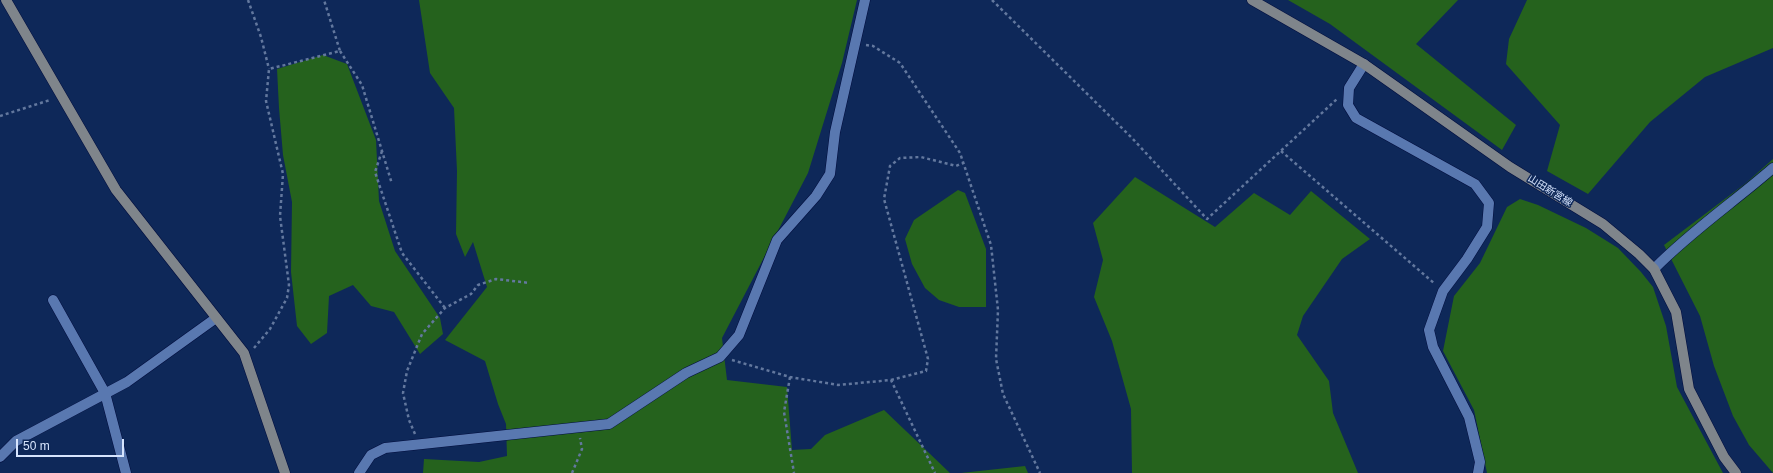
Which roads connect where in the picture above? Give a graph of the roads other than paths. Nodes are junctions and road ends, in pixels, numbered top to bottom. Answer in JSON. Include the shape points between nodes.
{"nodes":[{"id":1,"x":6,"y":0,"type":"edge"},
{"id":2,"x":865,"y":0,"type":"edge"},
{"id":3,"x":1252,"y":0,"type":"edge"},
{"id":4,"x":1364,"y":64,"type":"junction"},
{"id":5,"x":1773,"y":168,"type":"edge"},
{"id":6,"x":1654,"y":269,"type":"junction"},
{"id":7,"x":54,"y":300,"type":"dead end"},
{"id":8,"x":216,"y":318,"type":"junction"},
{"id":9,"x":105,"y":393,"type":"junction"},
{"id":10,"x":0,"y":457,"type":"edge"},
{"id":11,"x":126,"y":473,"type":"edge"},
{"id":12,"x":286,"y":473,"type":"edge"},
{"id":13,"x":359,"y":473,"type":"edge"},
{"id":14,"x":1478,"y":473,"type":"edge"},
{"id":15,"x":1736,"y":473,"type":"edge"}],
"edges":[{"from":1,"to":8,"type":"main road","via":[[116,190]]},
{"from":2,"to":13,"type":"street","via":[[835,132],[830,174],[816,196],[778,240],[739,335],[720,357],[686,373],[609,424],[385,448],[371,456]]},
{"from":3,"to":4,"type":"main road","name":"山田新宮線"},
{"from":4,"to":6,"type":"main road","name":"山田新宮線","via":[[1510,167],[1603,224]]},
{"from":4,"to":14,"type":"street","via":[[1349,88],[1348,105],[1356,118],[1475,184],[1489,203],[1487,227],[1443,291],[1429,330],[1433,347],[1468,417],[1480,462]]},
{"from":5,"to":6,"type":"street","via":[[1676,246]]},
{"from":6,"to":15,"type":"main road","name":"山田新宮線","via":[[1676,312],[1689,389],[1724,458]]},
{"from":7,"to":9,"type":"street"},
{"from":8,"to":9,"type":"street","via":[[127,382]]},
{"from":8,"to":12,"type":"main road","via":[[244,353]]},
{"from":9,"to":10,"type":"street","via":[[16,441]]},
{"from":9,"to":11,"type":"street"}]}
